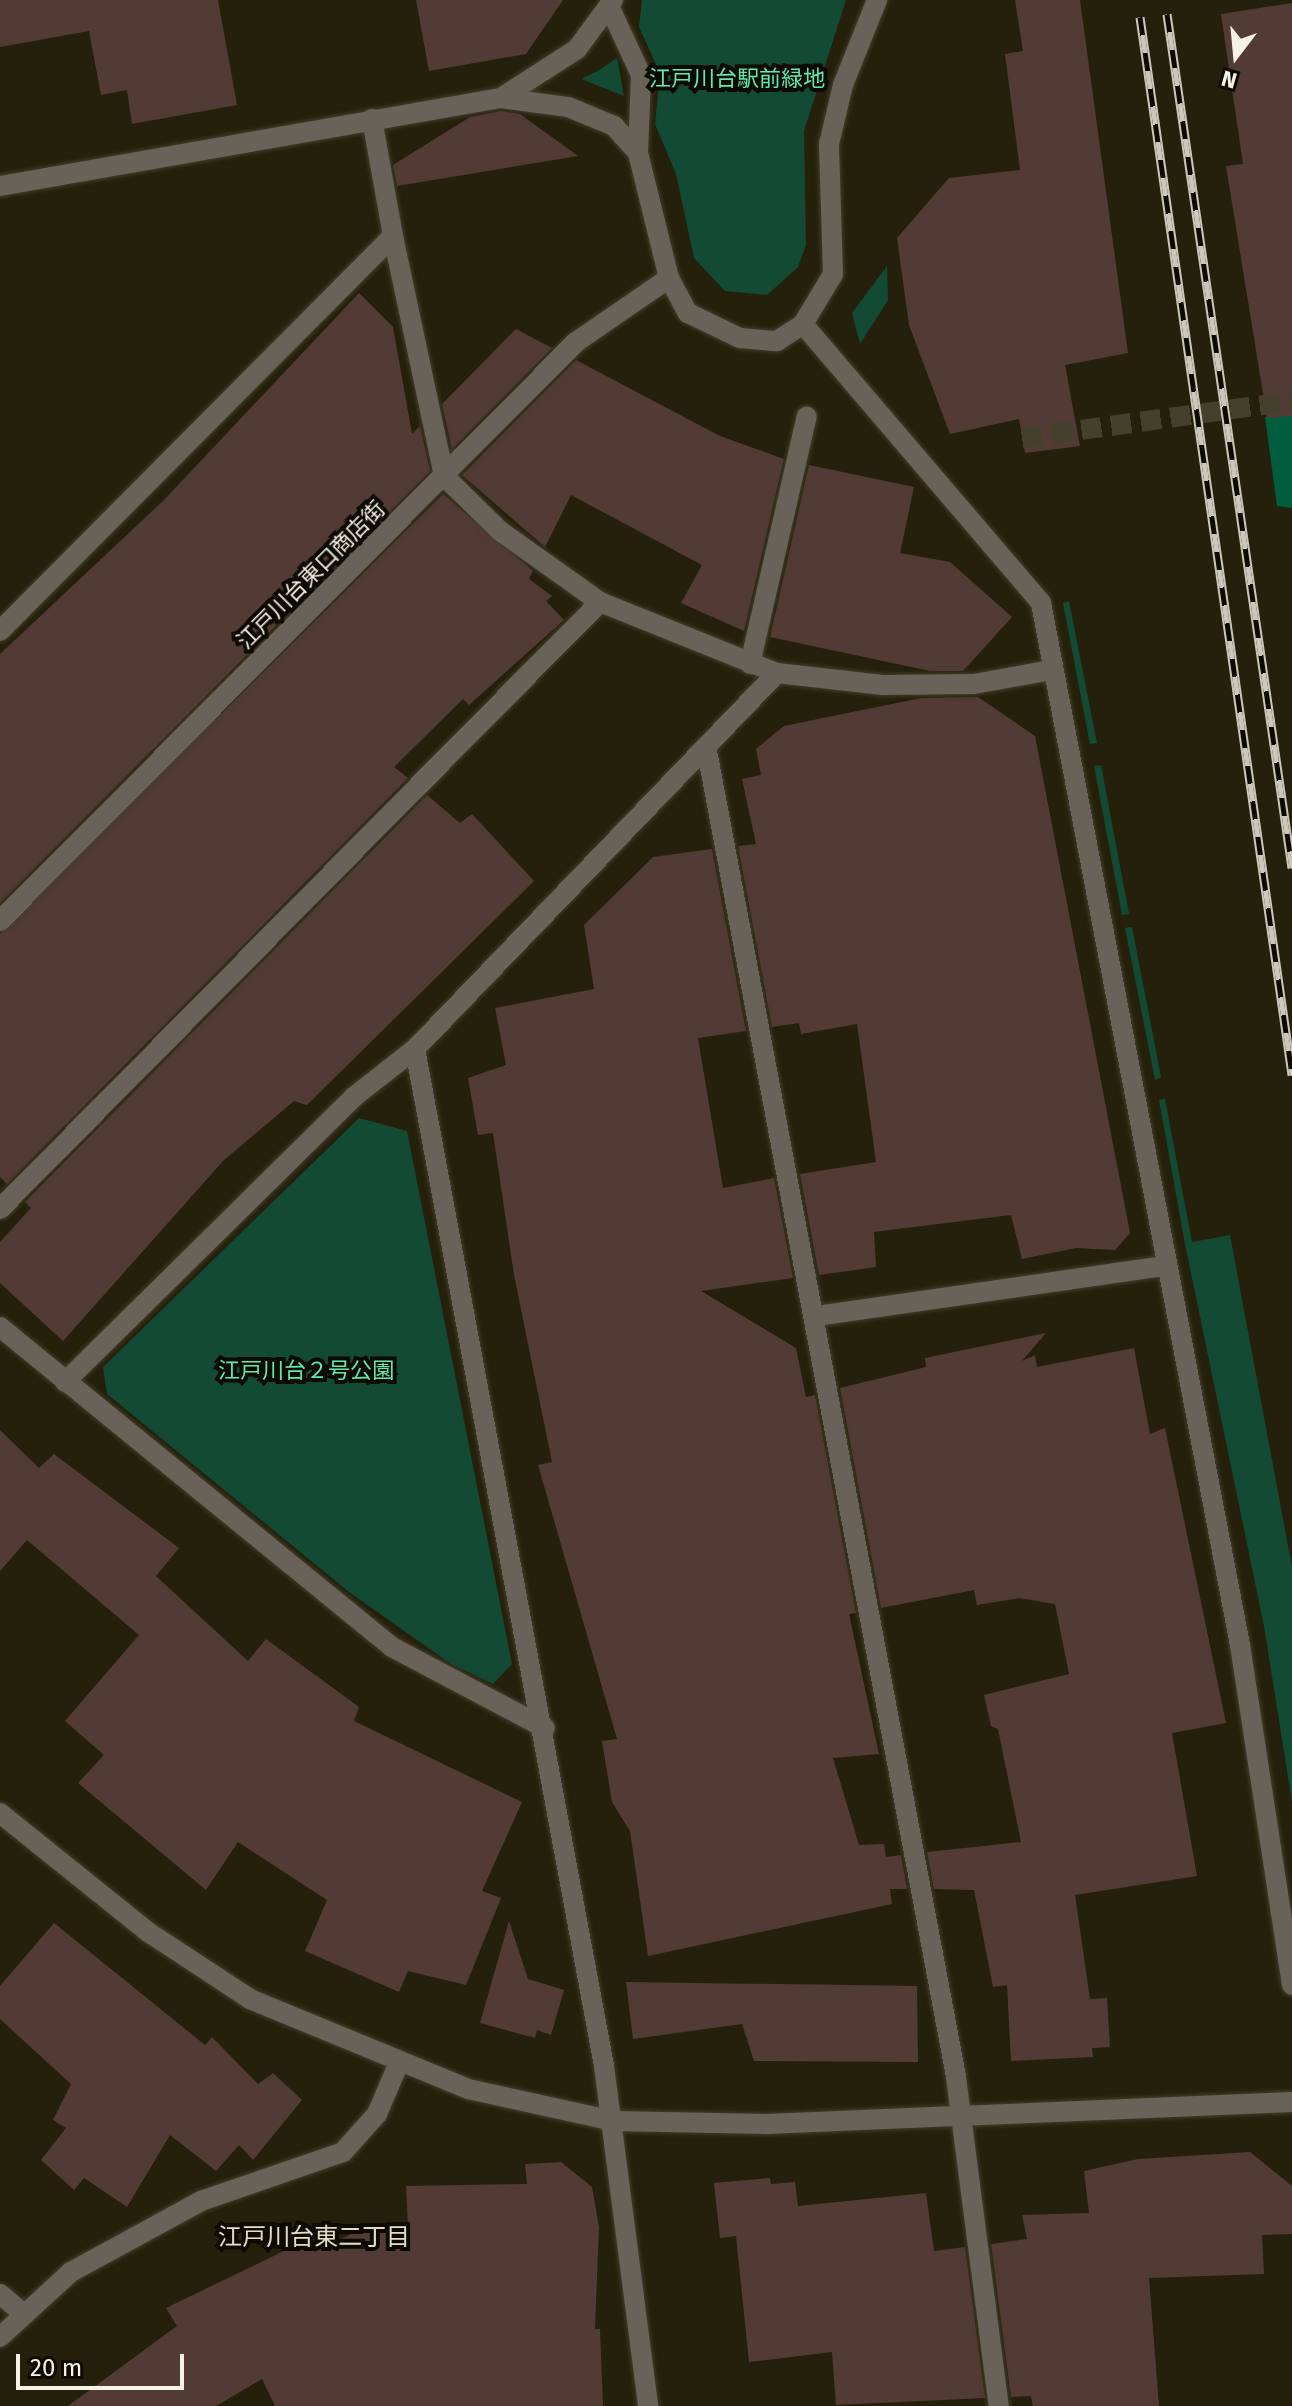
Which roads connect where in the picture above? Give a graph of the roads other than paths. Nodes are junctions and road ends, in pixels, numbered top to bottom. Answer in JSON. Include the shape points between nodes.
{"nodes":[{"id":1,"x":877,"y":0,"type":"edge"},
{"id":2,"x":612,"y":4,"type":"edge"},
{"id":3,"x":501,"y":98,"type":"junction"},
{"id":4,"x":372,"y":119,"type":"junction"},
{"id":5,"x":638,"y":153,"type":"junction"},
{"id":6,"x":0,"y":186,"type":"edge"},
{"id":7,"x":393,"y":236,"type":"junction"},
{"id":8,"x":669,"y":278,"type":"junction"},
{"id":9,"x":803,"y":324,"type":"junction"},
{"id":10,"x":807,"y":416,"type":"dead end"},
{"id":11,"x":444,"y":476,"type":"junction"},
{"id":12,"x":600,"y":602,"type":"junction"},
{"id":13,"x":0,"y":631,"type":"edge"},
{"id":14,"x":750,"y":664,"type":"junction"},
{"id":15,"x":1051,"y":670,"type":"junction"},
{"id":16,"x":777,"y":673,"type":"junction"},
{"id":17,"x":707,"y":751,"type":"junction"},
{"id":18,"x":0,"y":921,"type":"edge"},
{"id":19,"x":415,"y":1049,"type":"junction"},
{"id":20,"x":0,"y":1209,"type":"edge"},
{"id":21,"x":1165,"y":1266,"type":"junction"},
{"id":22,"x":817,"y":1316,"type":"junction"},
{"id":23,"x":0,"y":1327,"type":"edge"},
{"id":24,"x":65,"y":1382,"type":"junction"},
{"id":25,"x":545,"y":1728,"type":"junction"},
{"id":26,"x":0,"y":1813,"type":"edge"},
{"id":27,"x":1292,"y":1985,"type":"edge"},
{"id":28,"x":398,"y":2065,"type":"junction"},
{"id":29,"x":1292,"y":2102,"type":"edge"},
{"id":30,"x":963,"y":2119,"type":"junction"},
{"id":31,"x":613,"y":2121,"type":"junction"},
{"id":32,"x":0,"y":2294,"type":"edge"},
{"id":33,"x":24,"y":2314,"type":"junction"},
{"id":34,"x":0,"y":2337,"type":"edge"},
{"id":35,"x":648,"y":2406,"type":"edge"},
{"id":36,"x":999,"y":2406,"type":"edge"}],
"edges":[{"from":1,"to":9,"type":"street","via":[[843,85],[829,144],[833,274]]},
{"from":2,"to":3,"type":"street","via":[[577,49]]},
{"from":2,"to":5,"type":"street","via":[[641,75]]},
{"from":3,"to":4,"type":"street"},
{"from":3,"to":5,"type":"street","via":[[589,114],[614,126]]},
{"from":4,"to":6,"type":"street"},
{"from":4,"to":7,"type":"street"},
{"from":5,"to":8,"type":"street"},
{"from":7,"to":11,"type":"street"},
{"from":7,"to":13,"type":"street"},
{"from":8,"to":9,"type":"street","via":[[688,313],[740,338],[777,341]]},
{"from":8,"to":11,"type":"street","name":"江戸川台東口商店街","via":[[576,342]]},
{"from":9,"to":15,"type":"street","via":[[1041,603]]},
{"from":10,"to":14,"type":"street"},
{"from":11,"to":12,"type":"street","via":[[500,531]]},
{"from":11,"to":18,"type":"street","name":"江戸川台東口商店街"},
{"from":12,"to":14,"type":"street"},
{"from":12,"to":20,"type":"street"},
{"from":14,"to":16,"type":"street"},
{"from":15,"to":16,"type":"street","via":[[959,684],[882,685]]},
{"from":15,"to":21,"type":"street"},
{"from":16,"to":17,"type":"street"},
{"from":17,"to":19,"type":"street"},
{"from":17,"to":22,"type":"street"},
{"from":19,"to":24,"type":"street","via":[[355,1096]]},
{"from":19,"to":25,"type":"street"},
{"from":21,"to":22,"type":"street"},
{"from":21,"to":27,"type":"street","via":[[1240,1645]]},
{"from":22,"to":30,"type":"street"},
{"from":23,"to":24,"type":"street"},
{"from":24,"to":25,"type":"street","via":[[392,1647]]},
{"from":25,"to":31,"type":"street"},
{"from":26,"to":28,"type":"street","via":[[148,1932],[250,1999]]},
{"from":28,"to":31,"type":"street","via":[[468,2089]]},
{"from":28,"to":33,"type":"street","via":[[377,2114],[343,2152],[201,2201],[71,2272]]},
{"from":29,"to":30,"type":"street"},
{"from":30,"to":31,"type":"street"},
{"from":30,"to":36,"type":"street"},
{"from":31,"to":35,"type":"street"},
{"from":32,"to":33,"type":"street"},
{"from":33,"to":34,"type":"street"}]}
